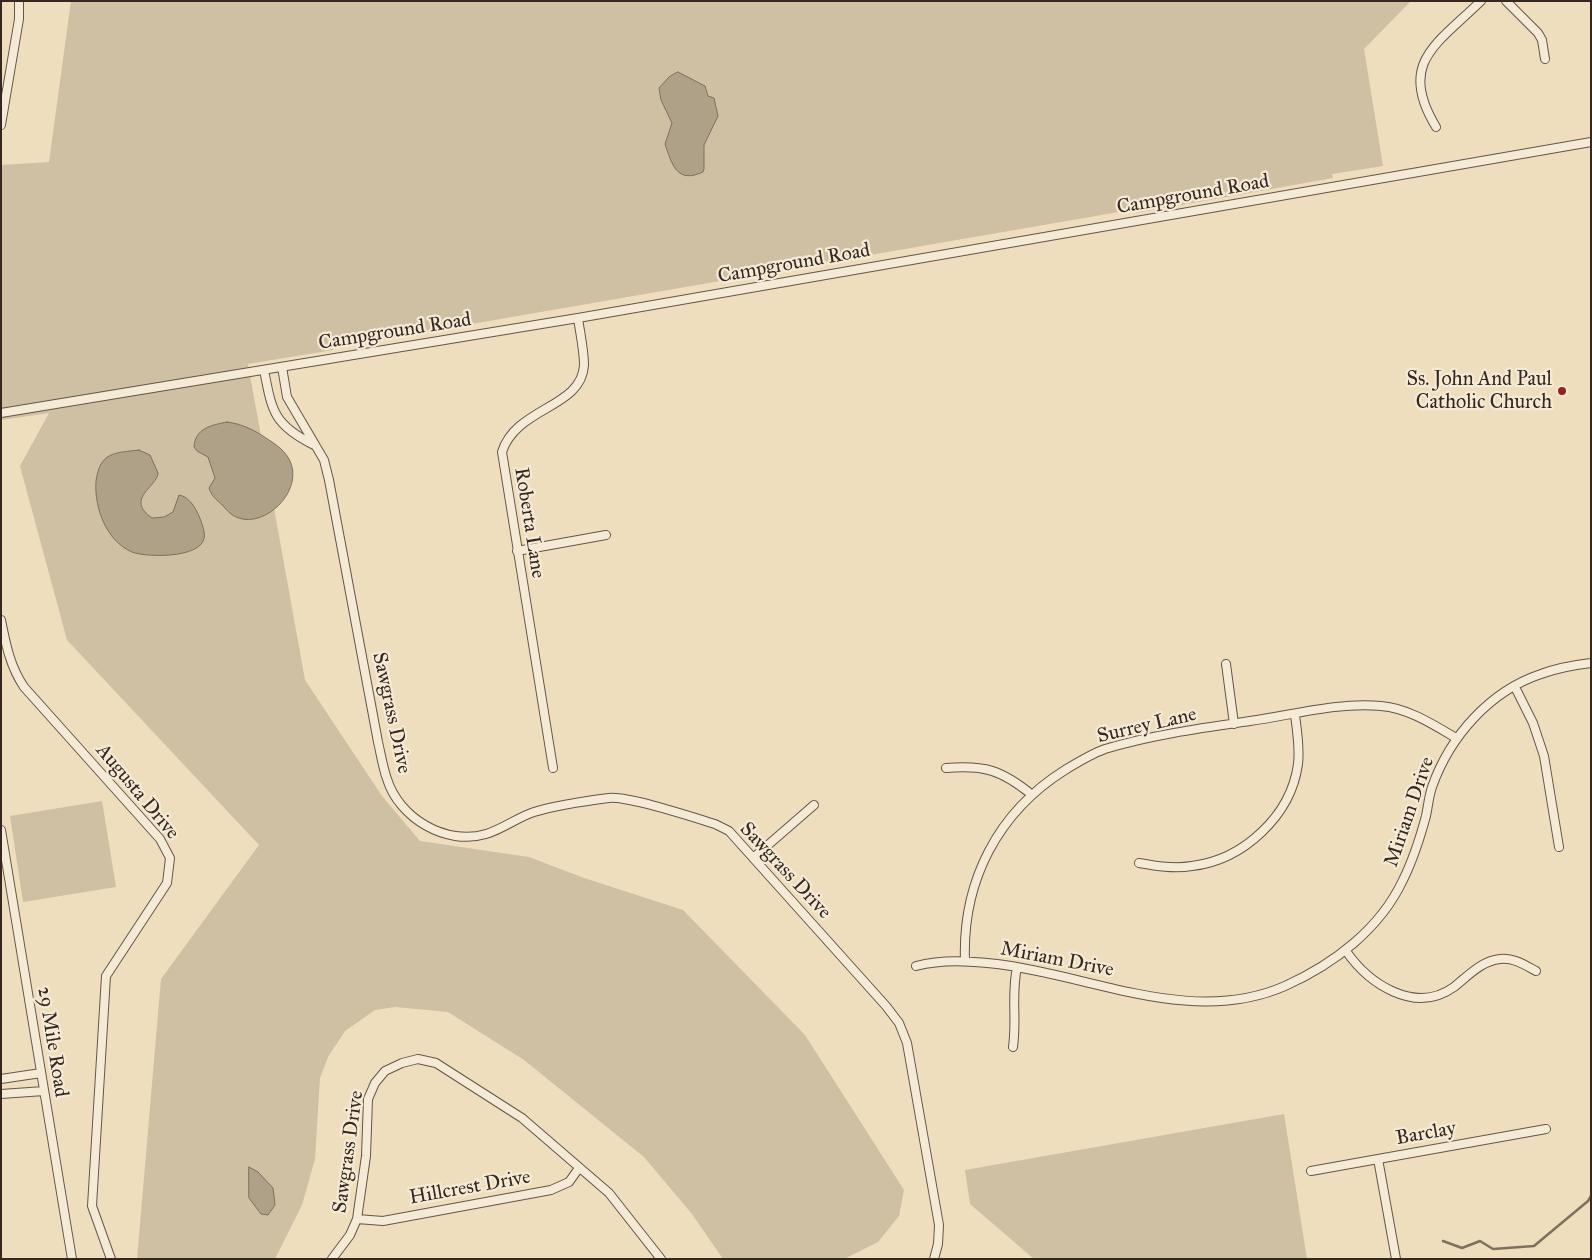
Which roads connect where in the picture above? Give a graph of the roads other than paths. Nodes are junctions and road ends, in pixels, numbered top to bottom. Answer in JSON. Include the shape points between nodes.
{"nodes":[{"id":1,"x":19,"y":1,"type":"edge"},
{"id":2,"x":1481,"y":1,"type":"edge"},
{"id":3,"x":1506,"y":1,"type":"edge"},
{"id":4,"x":1545,"y":59,"type":"dead end"},
{"id":5,"x":1,"y":124,"type":"edge"},
{"id":6,"x":1436,"y":127,"type":"dead end"},
{"id":7,"x":1591,"y":142,"type":"edge"},
{"id":8,"x":578,"y":318,"type":"junction"},
{"id":9,"x":282,"y":367,"type":"junction"},
{"id":10,"x":264,"y":370,"type":"junction"},
{"id":11,"x":1,"y":413,"type":"edge"},
{"id":12,"x":295,"y":414,"type":"junction"},
{"id":13,"x":281,"y":423,"type":"junction"},
{"id":14,"x":314,"y":445,"type":"junction"},
{"id":15,"x":606,"y":535,"type":"dead end"},
{"id":16,"x":517,"y":551,"type":"junction"},
{"id":17,"x":1,"y":620,"type":"edge"},
{"id":18,"x":1591,"y":662,"type":"edge"},
{"id":19,"x":1226,"y":664,"type":"dead end"},
{"id":20,"x":1515,"y":687,"type":"junction"},
{"id":21,"x":1295,"y":715,"type":"junction"},
{"id":22,"x":1234,"y":724,"type":"junction"},
{"id":23,"x":1456,"y":738,"type":"junction"},
{"id":24,"x":553,"y":768,"type":"dead end"},
{"id":25,"x":946,"y":768,"type":"dead end"},
{"id":26,"x":1031,"y":794,"type":"junction"},
{"id":27,"x":814,"y":805,"type":"dead end"},
{"id":28,"x":1,"y":830,"type":"edge"},
{"id":29,"x":1559,"y":847,"type":"dead end"},
{"id":30,"x":753,"y":858,"type":"junction"},
{"id":31,"x":1139,"y":863,"type":"dead end"},
{"id":32,"x":1346,"y":951,"type":"junction"},
{"id":33,"x":965,"y":960,"type":"junction"},
{"id":34,"x":916,"y":966,"type":"dead end"},
{"id":35,"x":1017,"y":967,"type":"junction"},
{"id":36,"x":1536,"y":971,"type":"dead end"},
{"id":37,"x":1014,"y":1046,"type":"dead end"},
{"id":38,"x":41,"y":1073,"type":"junction"},
{"id":39,"x":1,"y":1079,"type":"edge"},
{"id":40,"x":44,"y":1091,"type":"junction"},
{"id":41,"x":1,"y":1094,"type":"edge"},
{"id":42,"x":1546,"y":1129,"type":"dead end"},
{"id":43,"x":1378,"y":1159,"type":"junction"},
{"id":44,"x":579,"y":1168,"type":"junction"},
{"id":45,"x":1311,"y":1171,"type":"dead end"},
{"id":46,"x":357,"y":1219,"type":"junction"},
{"id":47,"x":72,"y":1259,"type":"edge"},
{"id":48,"x":111,"y":1259,"type":"edge"},
{"id":49,"x":332,"y":1259,"type":"edge"},
{"id":50,"x":661,"y":1259,"type":"edge"},
{"id":51,"x":934,"y":1259,"type":"edge"},
{"id":52,"x":1396,"y":1259,"type":"edge"}],
"edges":[{"from":1,"to":5,"type":"street","via":[[19,19]]},
{"from":2,"to":6,"type":"street","via":[[1428,54],[1421,66],[1419,78],[1423,106]]},
{"from":3,"to":4,"type":"street","via":[[1538,33]]},
{"from":7,"to":8,"type":"street","name":"Campground Road"},
{"from":8,"to":9,"type":"street","name":"Campground Road"},
{"from":8,"to":16,"type":"street","name":"Roberta Lane","via":[[584,366],[578,384],[558,402],[525,420],[506,440],[502,452]]},
{"from":9,"to":10,"type":"street","name":"Campground Road"},
{"from":9,"to":12,"type":"street","name":"Sawgrass Drive","via":[[287,397]]},
{"from":10,"to":11,"type":"street","name":"Campground Road"},
{"from":10,"to":13,"type":"street","via":[[270,398]]},
{"from":12,"to":13,"type":"street"},
{"from":12,"to":14,"type":"street","name":"Sawgrass Drive"},
{"from":13,"to":14,"type":"street","via":[[294,435]]},
{"from":14,"to":30,"type":"street","name":"Sawgrass Drive","via":[[324,460],[329,480],[387,780],[405,811],[435,831],[469,837],[498,830],[533,812],[610,798],[622,799],[715,824],[729,831]]},
{"from":15,"to":16,"type":"street"},
{"from":16,"to":24,"type":"street","name":"Roberta Lane"},
{"from":17,"to":48,"type":"street","name":"Augusta Drive","via":[[14,673],[160,839],[170,858],[166,883],[106,976],[92,1206]]},
{"from":18,"to":20,"type":"street","name":"Miriam Drive","via":[[1542,673]]},
{"from":19,"to":22,"type":"street"},
{"from":20,"to":23,"type":"street","name":"Miriam Drive","via":[[1490,702]]},
{"from":20,"to":29,"type":"street","via":[[1533,722],[1544,756]]},
{"from":21,"to":22,"type":"street","name":"Surrey Lane"},
{"from":21,"to":23,"type":"street","name":"Surrey Lane","via":[[1342,706],[1382,706],[1429,722]]},
{"from":21,"to":31,"type":"street","via":[[1298,765],[1292,785],[1283,806],[1258,836],[1233,852],[1198,865],[1159,867]]},
{"from":22,"to":26,"type":"street","name":"Surrey Lane","via":[[1104,750],[1079,761]]},
{"from":23,"to":32,"type":"street","name":"Miriam Drive","via":[[1438,770],[1416,850],[1403,882],[1378,917]]},
{"from":25,"to":26,"type":"street","via":[[972,767],[1000,772]]},
{"from":26,"to":33,"type":"street","name":"Surrey Lane","via":[[996,838],[983,862],[966,922]]},
{"from":27,"to":30,"type":"street"},
{"from":28,"to":38,"type":"street","name":"29 Mile Road"},
{"from":30,"to":51,"type":"street","name":"Sawgrass Drive","via":[[899,1023],[907,1043],[939,1225]]},
{"from":32,"to":35,"type":"street","name":"Miriam Drive","via":[[1283,987],[1238,999],[1196,1002],[1149,996]]},
{"from":32,"to":36,"type":"street","via":[[1374,981],[1409,997],[1436,996],[1487,962],[1500,959],[1514,960]]},
{"from":33,"to":34,"type":"street","name":"Miriam Drive"},
{"from":33,"to":35,"type":"street","name":"Miriam Drive"},
{"from":35,"to":37,"type":"street","via":[[1013,995]]},
{"from":38,"to":39,"type":"street"},
{"from":38,"to":40,"type":"street","name":"29 Mile Road"},
{"from":40,"to":41,"type":"street"},
{"from":40,"to":47,"type":"street","name":"29 Mile Road"},
{"from":42,"to":43,"type":"street","name":"Barclay"},
{"from":43,"to":45,"type":"street","name":"Barclay"},
{"from":43,"to":52,"type":"street"},
{"from":44,"to":46,"type":"street","name":"Hillcrest Drive","via":[[569,1182],[551,1190],[383,1221]]},
{"from":44,"to":46,"type":"street","name":"Sawgrass Drive","via":[[522,1118],[436,1063],[418,1059],[385,1071],[368,1099],[366,1156]]},
{"from":44,"to":50,"type":"street","name":"Sawgrass Drive","via":[[610,1193]]},
{"from":46,"to":49,"type":"street","name":"Sawgrass Drive","via":[[350,1235]]}]}
